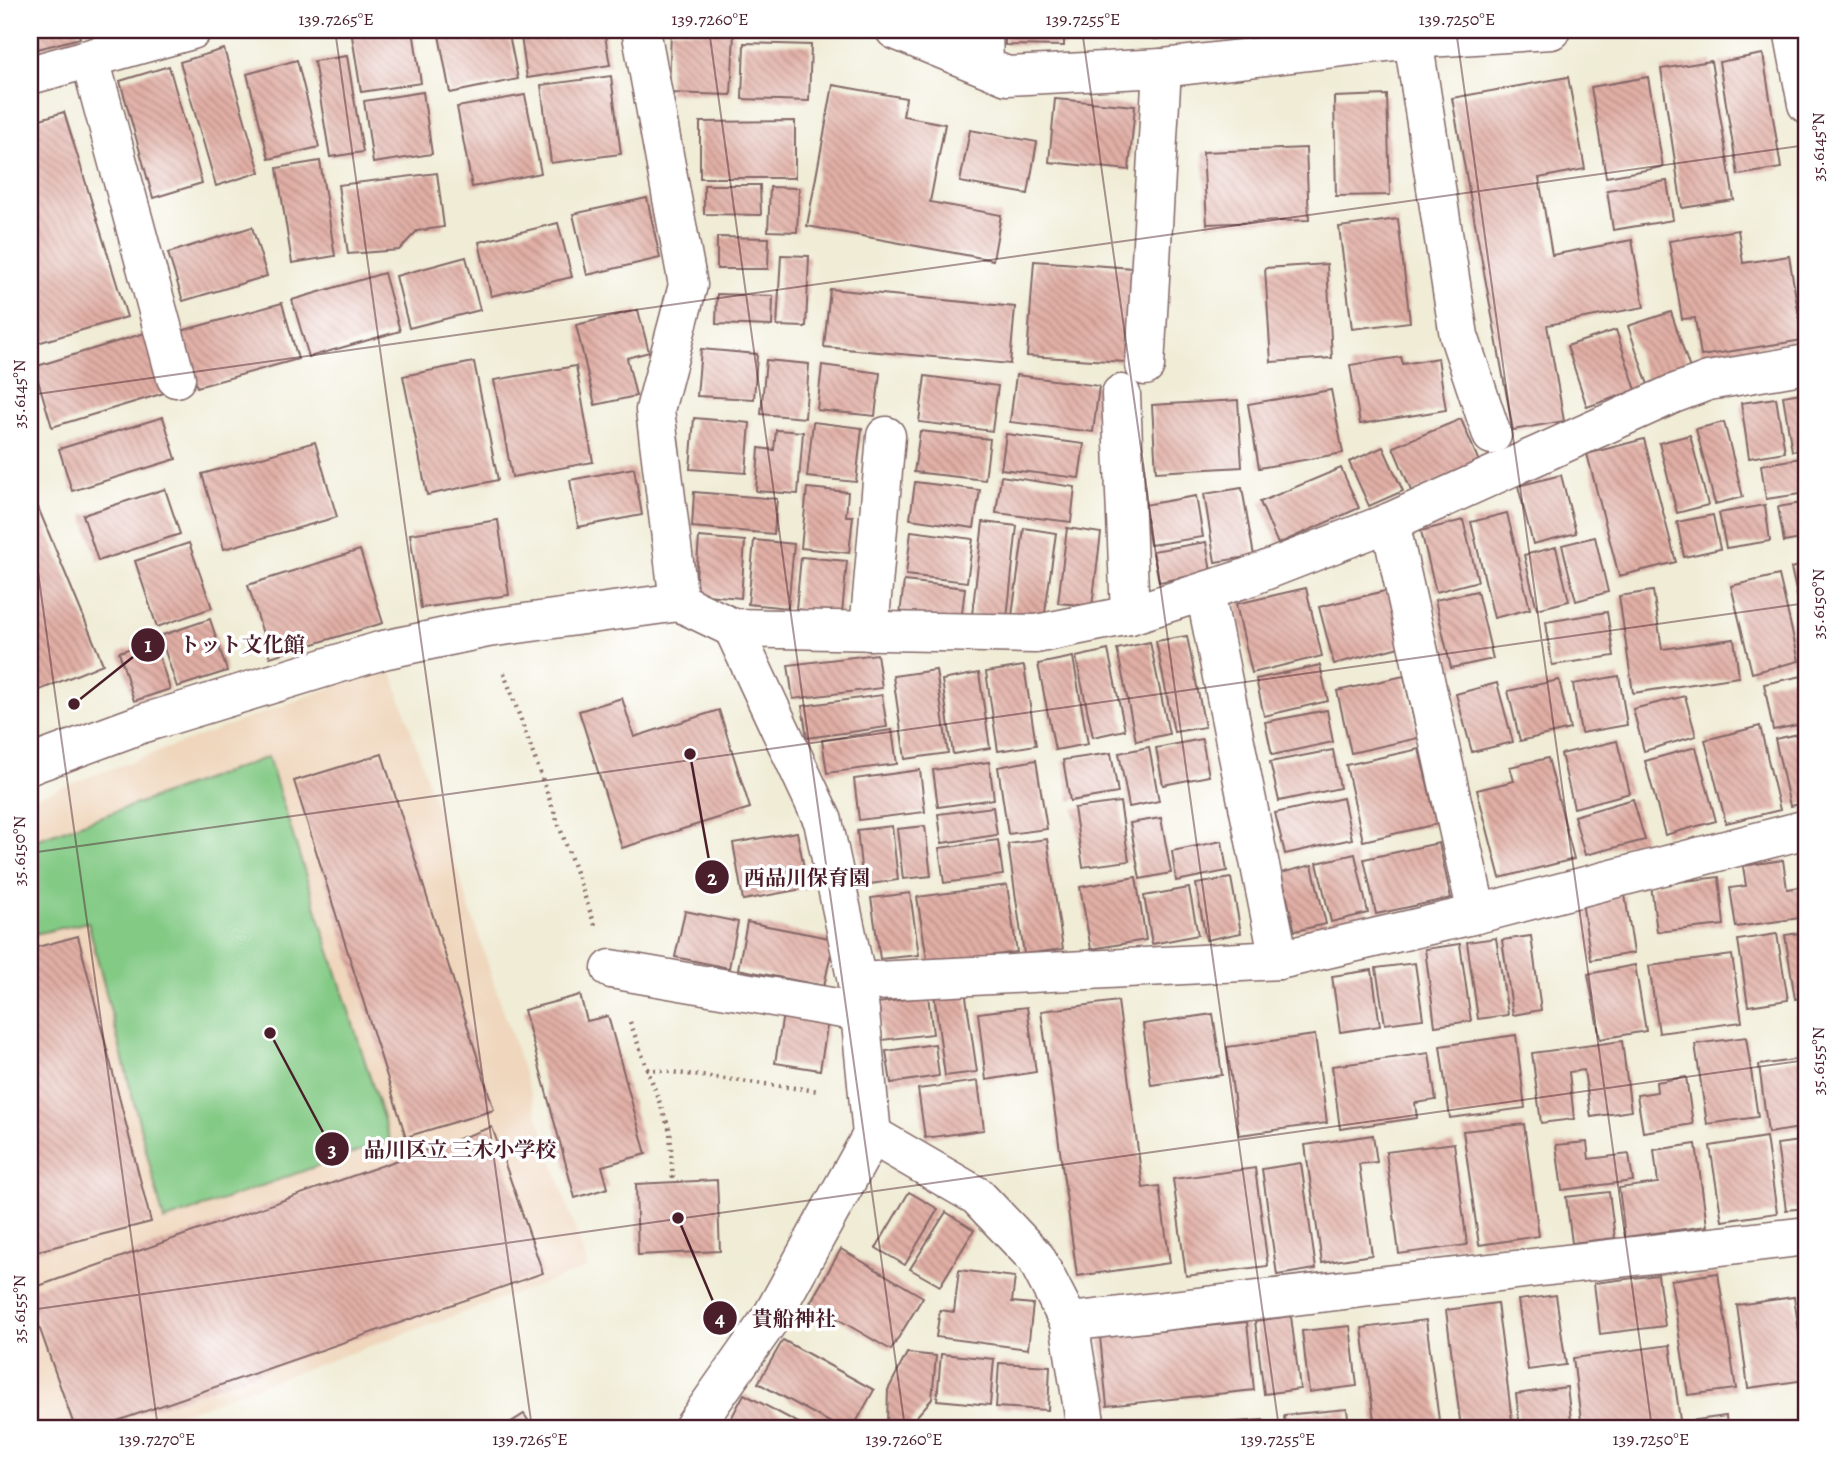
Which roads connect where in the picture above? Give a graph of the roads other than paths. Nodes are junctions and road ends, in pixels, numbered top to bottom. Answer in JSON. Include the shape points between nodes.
{"nodes":[{"id":1,"x":192,"y":30,"type":"edge"},
{"id":2,"x":641,"y":30,"type":"edge"},
{"id":3,"x":895,"y":30,"type":"edge"},
{"id":4,"x":1793,"y":30,"type":"edge"},
{"id":5,"x":1530,"y":31,"type":"edge"},
{"id":6,"x":1413,"y":39,"type":"junction"},
{"id":7,"x":984,"y":48,"type":"edge"},
{"id":8,"x":90,"y":59,"type":"junction"},
{"id":9,"x":1162,"y":68,"type":"junction"},
{"id":10,"x":30,"y":75,"type":"edge"},
{"id":11,"x":1807,"y":104,"type":"edge"},
{"id":12,"x":1807,"y":365,"type":"edge"},
{"id":13,"x":176,"y":378,"type":"dead end"},
{"id":14,"x":1492,"y":435,"type":"dead end"},
{"id":15,"x":886,"y":436,"type":"dead end"},
{"id":16,"x":1390,"y":522,"type":"junction"},
{"id":17,"x":1205,"y":592,"type":"junction"},
{"id":18,"x":678,"y":602,"type":"junction"},
{"id":19,"x":1130,"y":615,"type":"junction"},
{"id":20,"x":733,"y":628,"type":"junction"},
{"id":21,"x":869,"y":631,"type":"junction"},
{"id":22,"x":30,"y":765,"type":"edge"},
{"id":23,"x":1807,"y":829,"type":"edge"},
{"id":24,"x":1477,"y":914,"type":"junction"},
{"id":25,"x":1279,"y":960,"type":"junction"},
{"id":26,"x":611,"y":969,"type":"dead end"},
{"id":27,"x":858,"y":997,"type":"junction"},
{"id":28,"x":872,"y":1135,"type":"junction"},
{"id":29,"x":1807,"y":1236,"type":"edge"},
{"id":30,"x":1069,"y":1322,"type":"junction"},
{"id":31,"x":693,"y":1428,"type":"edge"},
{"id":32,"x":1086,"y":1428,"type":"edge"}],
"edges":[{"from":1,"to":8,"type":"street"},
{"from":2,"to":18,"type":"street","via":[[688,285],[655,410]]},
{"from":3,"to":7,"type":"street"},
{"from":4,"to":11,"type":"street"},
{"from":5,"to":6,"type":"street"},
{"from":6,"to":9,"type":"street"},
{"from":6,"to":14,"type":"street","via":[[1459,336]]},
{"from":7,"to":9,"type":"street","via":[[1007,76]]},
{"from":8,"to":10,"type":"street"},
{"from":8,"to":13,"type":"street"},
{"from":9,"to":19,"type":"street","via":[[1133,380]]},
{"from":12,"to":16,"type":"street","via":[[1708,382],[1673,394]]},
{"from":15,"to":21,"type":"street"},
{"from":16,"to":17,"type":"street"},
{"from":16,"to":24,"type":"street"},
{"from":17,"to":19,"type":"street"},
{"from":17,"to":25,"type":"street"},
{"from":18,"to":20,"type":"street"},
{"from":18,"to":22,"type":"street","via":[[488,628],[383,650],[141,723]]},
{"from":19,"to":21,"type":"street","via":[[1036,634]]},
{"from":20,"to":21,"type":"street"},
{"from":20,"to":27,"type":"street","via":[[823,821]]},
{"from":23,"to":24,"type":"street"},
{"from":24,"to":25,"type":"street"},
{"from":25,"to":27,"type":"street"},
{"from":26,"to":27,"type":"street"},
{"from":27,"to":28,"type":"street"},
{"from":28,"to":30,"type":"street","via":[[977,1196],[1036,1258]]},
{"from":28,"to":31,"type":"street","via":[[772,1316]]},
{"from":29,"to":30,"type":"street"},
{"from":30,"to":32,"type":"street"}]}
